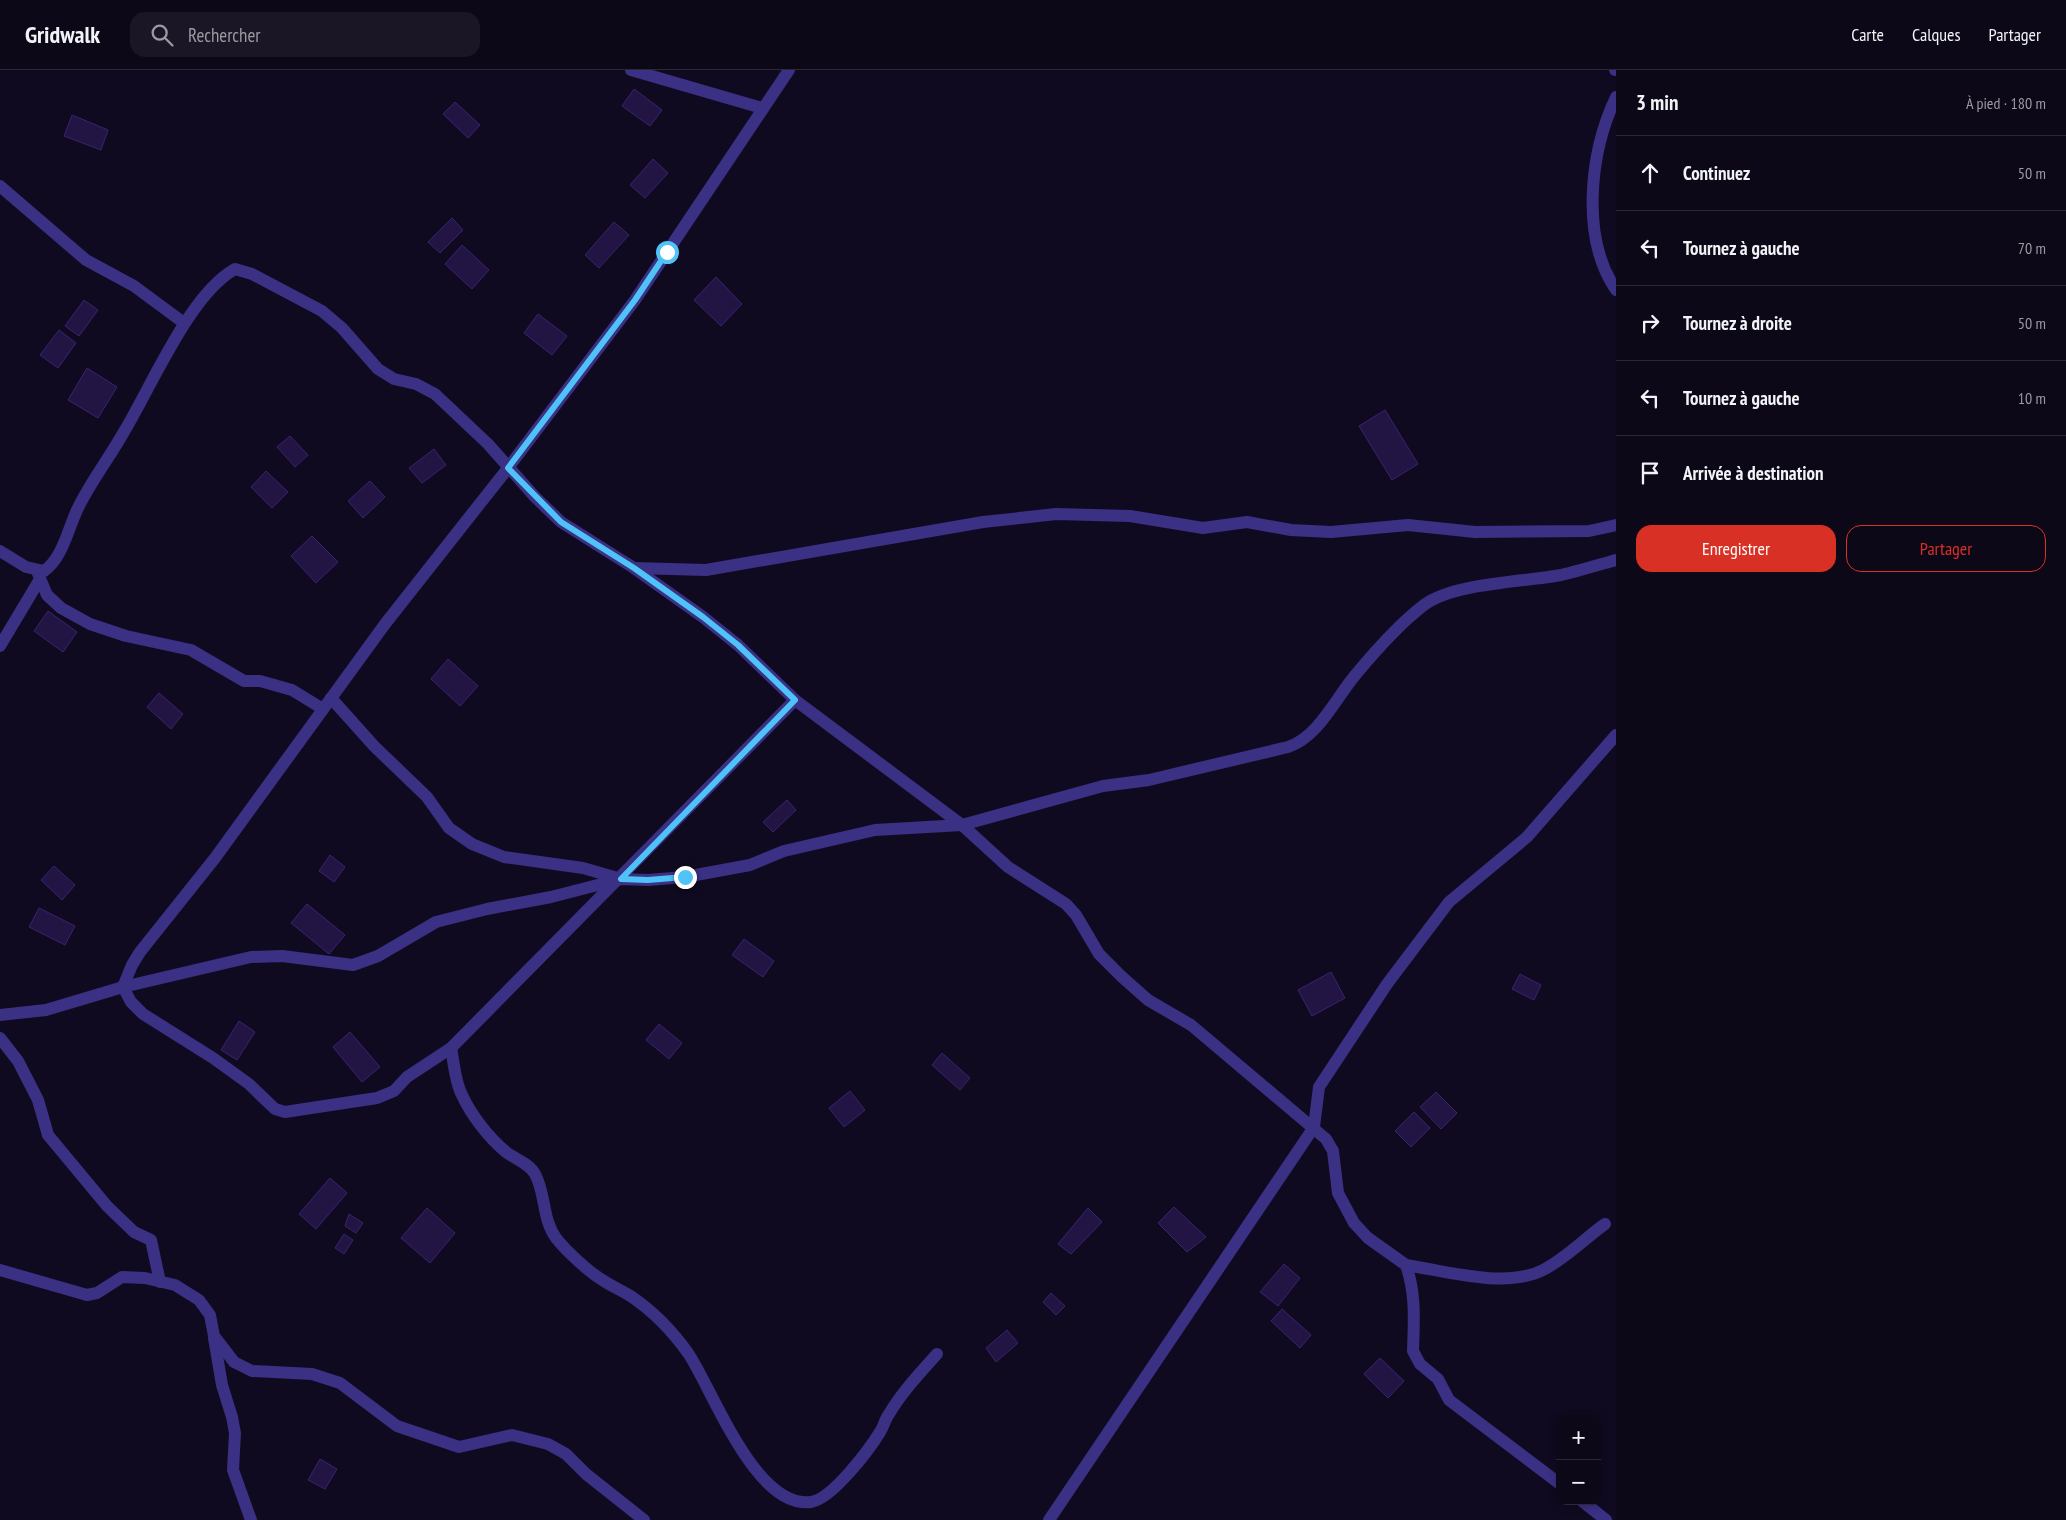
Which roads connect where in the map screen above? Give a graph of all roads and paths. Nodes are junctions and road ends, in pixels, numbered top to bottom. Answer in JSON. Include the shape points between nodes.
{"nodes":[{"id":1,"x":631,"y":70,"type":"edge"},
{"id":2,"x":789,"y":70,"type":"edge"},
{"id":3,"x":1616,"y":97,"type":"edge"},
{"id":4,"x":762,"y":108,"type":"junction"},
{"id":5,"x":0,"y":186,"type":"edge"},
{"id":6,"x":1616,"y":290,"type":"edge"},
{"id":7,"x":184,"y":323,"type":"junction"},
{"id":8,"x":508,"y":468,"type":"junction"},
{"id":9,"x":1616,"y":525,"type":"edge"},
{"id":10,"x":0,"y":551,"type":"edge"},
{"id":11,"x":1616,"y":560,"type":"edge"},
{"id":12,"x":634,"y":568,"type":"junction"},
{"id":13,"x":38,"y":575,"type":"junction"},
{"id":14,"x":0,"y":646,"type":"edge"},
{"id":15,"x":331,"y":698,"type":"junction"},
{"id":16,"x":795,"y":700,"type":"junction"},
{"id":17,"x":323,"y":709,"type":"junction"},
{"id":18,"x":1616,"y":735,"type":"edge"},
{"id":19,"x":962,"y":825,"type":"junction"},
{"id":20,"x":621,"y":879,"type":"junction"},
{"id":21,"x":123,"y":987,"type":"junction"},
{"id":22,"x":0,"y":1015,"type":"edge"},
{"id":23,"x":0,"y":1038,"type":"edge"},
{"id":24,"x":451,"y":1048,"type":"junction"},
{"id":25,"x":1314,"y":1127,"type":"junction"},
{"id":26,"x":1605,"y":1224,"type":"dead end"},
{"id":27,"x":1406,"y":1265,"type":"junction"},
{"id":28,"x":0,"y":1270,"type":"edge"},
{"id":29,"x":160,"y":1282,"type":"junction"},
{"id":30,"x":214,"y":1336,"type":"junction"},
{"id":31,"x":937,"y":1354,"type":"dead end"},
{"id":32,"x":1556,"y":1481,"type":"edge"},
{"id":33,"x":1587,"y":1505,"type":"edge"},
{"id":34,"x":251,"y":1520,"type":"edge"},
{"id":35,"x":644,"y":1520,"type":"edge"},
{"id":36,"x":1049,"y":1520,"type":"edge"},
{"id":37,"x":1606,"y":1520,"type":"edge"}],
"edges":[{"from":1,"to":4,"type":"street"},
{"from":2,"to":4,"type":"street"},
{"from":3,"to":6,"type":"street","via":[[1604,122],[1594,187],[1593,234],[1608,278]]},
{"from":4,"to":8,"type":"street","via":[[635,300]]},
{"from":5,"to":7,"type":"street","via":[[86,260],[134,286]]},
{"from":7,"to":8,"type":"street","via":[[228,273],[235,269],[252,274],[322,311],[342,328],[378,369],[435,394],[488,444]]},
{"from":7,"to":13,"type":"street","via":[[78,509],[51,567]]},
{"from":8,"to":12,"type":"street","via":[[561,522]]},
{"from":8,"to":15,"type":"street"},
{"from":9,"to":12,"type":"street","via":[[1588,532],[1475,532],[1408,525],[1331,532],[1291,530],[1248,522],[1203,528],[1130,516],[1056,514],[983,522],[706,570]]},
{"from":10,"to":13,"type":"street"},
{"from":11,"to":19,"type":"street","via":[[1562,575],[1446,593],[1425,604],[1380,646],[1300,743],[1148,780],[1103,786]]},
{"from":12,"to":16,"type":"street","via":[[738,645]]},
{"from":13,"to":14,"type":"street"},
{"from":13,"to":17,"type":"street","via":[[47,595],[61,608],[90,624],[126,636],[191,650],[244,680],[292,690]]},
{"from":15,"to":17,"type":"street"},
{"from":15,"to":20,"type":"street","via":[[426,797],[449,828],[472,844],[504,857],[583,868]]},
{"from":16,"to":19,"type":"street"},
{"from":16,"to":20,"type":"street"},
{"from":17,"to":21,"type":"street","via":[[215,858],[140,952]]},
{"from":18,"to":25,"type":"street","via":[[1527,837],[1449,902],[1387,984],[1318,1087]]},
{"from":19,"to":20,"type":"street","via":[[875,830],[784,851],[735,868],[685,877]]},
{"from":19,"to":25,"type":"street","via":[[1008,867],[1066,904],[1099,954],[1148,1000],[1191,1024]]},
{"from":20,"to":21,"type":"street","via":[[436,922],[378,956],[353,964],[282,956],[251,957]]},
{"from":20,"to":24,"type":"street"},
{"from":21,"to":22,"type":"street","via":[[46,1010]]},
{"from":21,"to":24,"type":"street","via":[[143,1014],[213,1058],[276,1109],[285,1112],[377,1098],[394,1091],[407,1077]]},
{"from":23,"to":29,"type":"street","via":[[18,1060],[38,1100],[48,1135],[107,1206],[134,1232],[151,1240]]},
{"from":24,"to":31,"type":"street","via":[[461,1094],[484,1130],[506,1152],[534,1172],[542,1192],[545,1213],[556,1237],[602,1280],[631,1296],[660,1319],[688,1352],[729,1431],[753,1467],[783,1494],[799,1502],[813,1502],[849,1474],[889,1414]]},
{"from":25,"to":27,"type":"street","via":[[1333,1151],[1338,1193],[1354,1222],[1368,1238]]},
{"from":25,"to":36,"type":"street"},
{"from":26,"to":27,"type":"street","via":[[1548,1266],[1529,1275],[1493,1278]]},
{"from":27,"to":32,"type":"street","via":[[1415,1299],[1415,1358],[1438,1378],[1450,1400],[1464,1413]]},
{"from":28,"to":29,"type":"street","via":[[87,1295],[122,1277]]},
{"from":29,"to":30,"type":"street","via":[[175,1285],[199,1300],[210,1314]]},
{"from":30,"to":34,"type":"street","via":[[222,1385],[235,1433],[233,1470]]},
{"from":30,"to":35,"type":"street","via":[[234,1362],[252,1370],[312,1374],[340,1383],[397,1426],[412,1432],[460,1447],[512,1435],[548,1444],[566,1454]]},
{"from":33,"to":37,"type":"street"}]}
